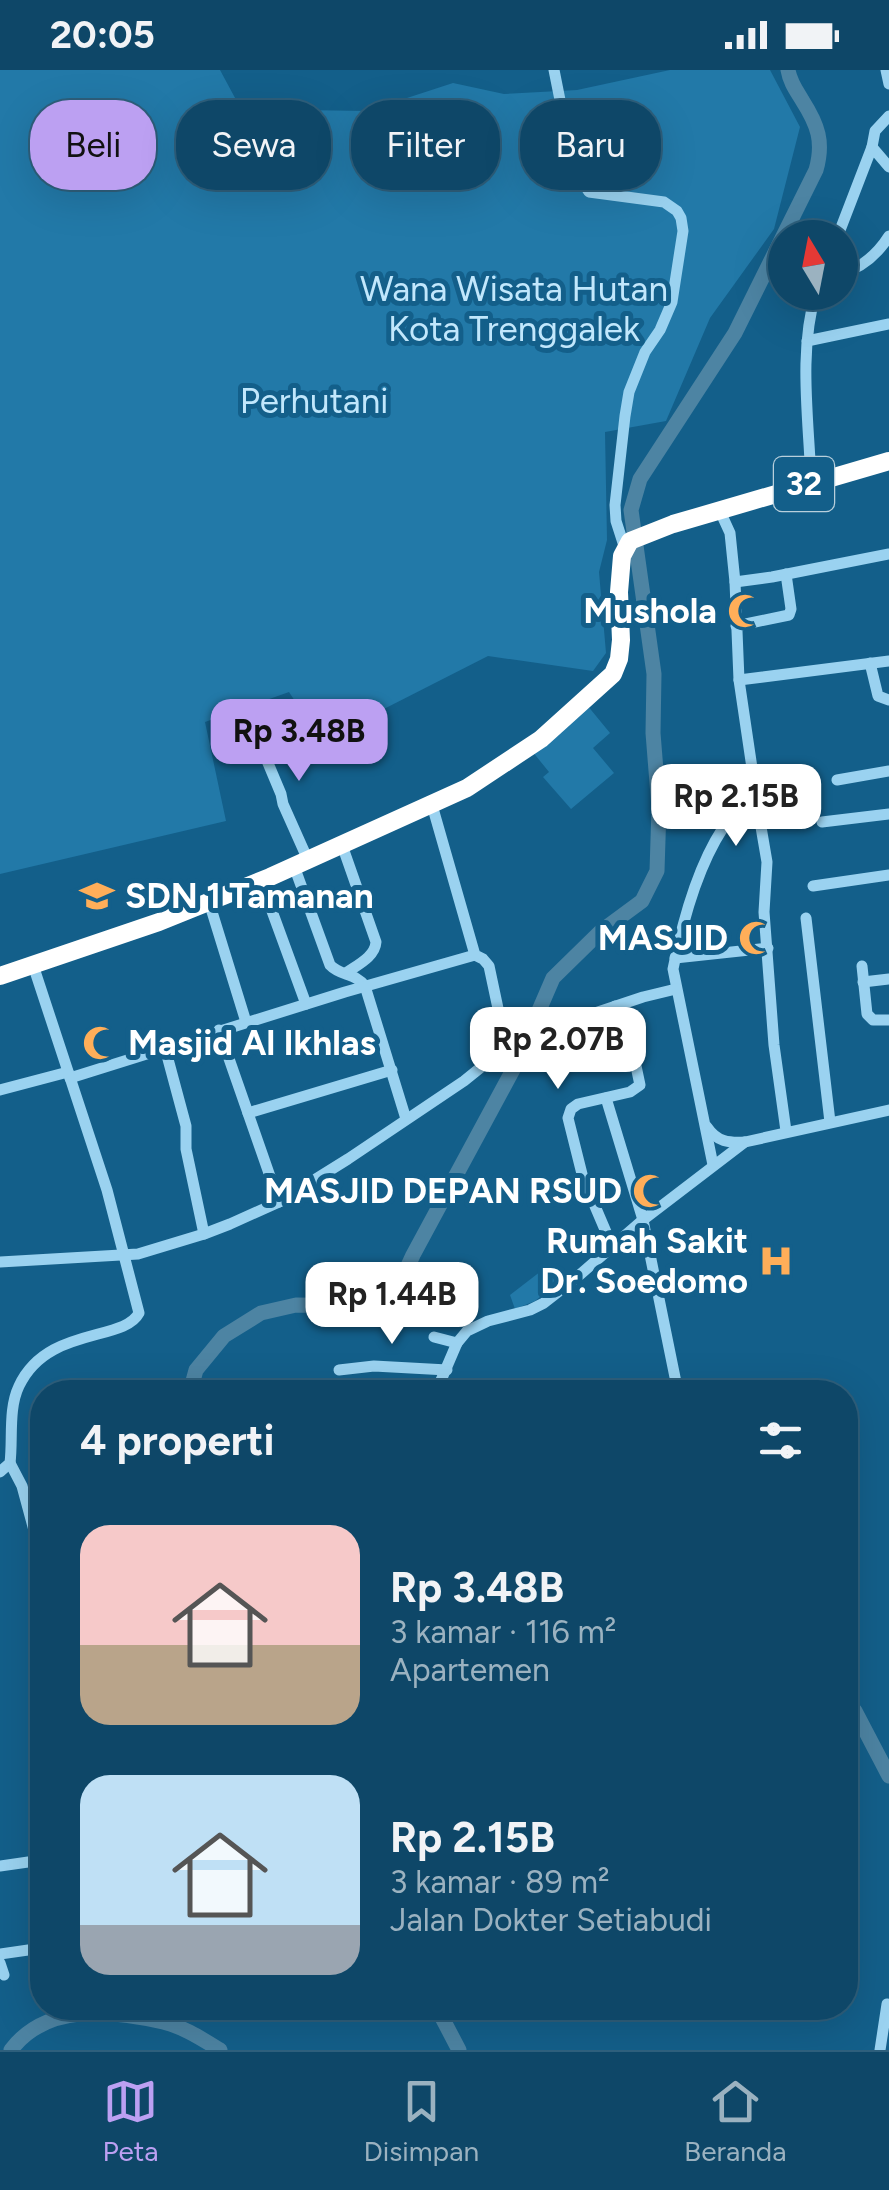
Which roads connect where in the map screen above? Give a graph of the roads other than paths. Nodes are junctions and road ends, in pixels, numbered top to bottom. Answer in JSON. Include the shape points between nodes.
{"nodes":[{"id":1,"x":554,"y":70,"type":"edge"},
{"id":2,"x":886,"y":70,"type":"edge"},
{"id":3,"x":889,"y":84,"type":"edge"},
{"id":4,"x":889,"y":116,"type":"edge"},
{"id":5,"x":872,"y":147,"type":"junction"},
{"id":6,"x":889,"y":168,"type":"edge"},
{"id":7,"x":844,"y":220,"type":"edge"},
{"id":8,"x":889,"y":236,"type":"edge"},
{"id":9,"x":858,"y":268,"type":"edge"},
{"id":10,"x":810,"y":310,"type":"edge"},
{"id":11,"x":889,"y":324,"type":"edge"},
{"id":12,"x":807,"y":341,"type":"junction"},
{"id":13,"x":889,"y":461,"type":"edge"},
{"id":14,"x":811,"y":482,"type":"junction"},
{"id":15,"x":720,"y":509,"type":"junction"},
{"id":16,"x":628,"y":545,"type":"junction"},
{"id":17,"x":889,"y":554,"type":"edge"},
{"id":18,"x":786,"y":574,"type":"junction"},
{"id":19,"x":735,"y":582,"type":"junction"},
{"id":20,"x":736,"y":626,"type":"junction"},
{"id":21,"x":889,"y":661,"type":"edge"},
{"id":22,"x":870,"y":663,"type":"junction"},
{"id":23,"x":739,"y":680,"type":"junction"},
{"id":24,"x":889,"y":700,"type":"edge"},
{"id":25,"x":252,"y":725,"type":"dead end"},
{"id":26,"x":889,"y":771,"type":"edge"},
{"id":27,"x":836,"y":780,"type":"dead end"},
{"id":28,"x":754,"y":802,"type":"junction"},
{"id":29,"x":432,"y":805,"type":"junction"},
{"id":30,"x":889,"y":814,"type":"edge"},
{"id":31,"x":822,"y":822,"type":"dead end"},
{"id":32,"x":342,"y":845,"type":"junction"},
{"id":33,"x":302,"y":863,"type":"junction"},
{"id":34,"x":889,"y":875,"type":"edge"},
{"id":35,"x":260,"y":880,"type":"junction"},
{"id":36,"x":813,"y":886,"type":"dead end"},
{"id":37,"x":209,"y":902,"type":"junction"},
{"id":38,"x":806,"y":918,"type":"dead end"},
{"id":39,"x":768,"y":948,"type":"junction"},
{"id":40,"x":476,"y":955,"type":"junction"},
{"id":41,"x":675,"y":958,"type":"junction"},
{"id":42,"x":33,"y":965,"type":"junction"},
{"id":43,"x":862,"y":966,"type":"dead end"},
{"id":44,"x":346,"y":974,"type":"junction"},
{"id":45,"x":0,"y":976,"type":"edge"},
{"id":46,"x":889,"y":979,"type":"edge"},
{"id":47,"x":863,"y":982,"type":"junction"},
{"id":48,"x":365,"y":986,"type":"junction"},
{"id":49,"x":676,"y":988,"type":"junction"},
{"id":50,"x":306,"y":1004,"type":"junction"},
{"id":51,"x":615,"y":1006,"type":"junction"},
{"id":52,"x":889,"y":1020,"type":"edge"},
{"id":53,"x":246,"y":1022,"type":"junction"},
{"id":54,"x":219,"y":1030,"type":"junction"},
{"id":55,"x":506,"y":1046,"type":"junction"},
{"id":56,"x":166,"y":1048,"type":"junction"},
{"id":57,"x":392,"y":1070,"type":"junction"},
{"id":58,"x":69,"y":1075,"type":"junction"},
{"id":59,"x":0,"y":1090,"type":"edge"},
{"id":60,"x":606,"y":1098,"type":"junction"},
{"id":61,"x":889,"y":1110,"type":"edge"},
{"id":62,"x":248,"y":1112,"type":"junction"},
{"id":63,"x":406,"y":1119,"type":"junction"},
{"id":64,"x":830,"y":1122,"type":"junction"},
{"id":65,"x":706,"y":1128,"type":"junction"},
{"id":66,"x":786,"y":1131,"type":"junction"},
{"id":67,"x":746,"y":1142,"type":"junction"},
{"id":68,"x":712,"y":1166,"type":"junction"},
{"id":69,"x":278,"y":1202,"type":"junction"},
{"id":70,"x":642,"y":1220,"type":"junction"},
{"id":71,"x":204,"y":1234,"type":"junction"},
{"id":72,"x":612,"y":1246,"type":"junction"},
{"id":73,"x":125,"y":1254,"type":"junction"},
{"id":74,"x":0,"y":1262,"type":"edge"},
{"id":75,"x":434,"y":1337,"type":"dead end"},
{"id":76,"x":458,"y":1343,"type":"junction"},
{"id":77,"x":338,"y":1370,"type":"dead end"},
{"id":78,"x":447,"y":1370,"type":"junction"},
{"id":79,"x":442,"y":1380,"type":"edge"},
{"id":80,"x":675,"y":1380,"type":"edge"},
{"id":81,"x":5,"y":1468,"type":"edge"},
{"id":82,"x":30,"y":1518,"type":"edge"},
{"id":83,"x":30,"y":1862,"type":"edge"},
{"id":84,"x":0,"y":1866,"type":"edge"},
{"id":85,"x":30,"y":1950,"type":"edge"},
{"id":86,"x":0,"y":1954,"type":"edge"},
{"id":87,"x":887,"y":2004,"type":"edge"},
{"id":88,"x":880,"y":2050,"type":"edge"}],
"edges":[{"from":1,"to":16,"type":"street","via":[[574,170],[589,192],[664,202],[681,218],[672,302],[645,352],[625,416],[615,505]]},
{"from":2,"to":3,"type":"street"},
{"from":4,"to":5,"type":"street","via":[[875,131]]},
{"from":5,"to":6,"type":"street"},
{"from":5,"to":7,"type":"street"},
{"from":8,"to":9,"type":"street"},
{"from":10,"to":12,"type":"street"},
{"from":11,"to":12,"type":"street"},
{"from":12,"to":14,"type":"street"},
{"from":13,"to":14,"type":"highway","number":"32"},
{"from":14,"to":15,"type":"highway","number":"32"},
{"from":15,"to":16,"type":"highway","number":"32"},
{"from":15,"to":19,"type":"street"},
{"from":16,"to":29,"type":"highway","via":[[619,592],[619,659],[612,674],[541,739]]},
{"from":17,"to":18,"type":"street"},
{"from":18,"to":19,"type":"street"},
{"from":18,"to":20,"type":"street","via":[[789,615]]},
{"from":19,"to":20,"type":"street"},
{"from":20,"to":23,"type":"street"},
{"from":21,"to":22,"type":"street"},
{"from":22,"to":23,"type":"street"},
{"from":22,"to":24,"type":"street","via":[[878,696]]},
{"from":23,"to":28,"type":"street"},
{"from":25,"to":33,"type":"street"},
{"from":26,"to":27,"type":"street"},
{"from":28,"to":39,"type":"street","via":[[767,862]]},
{"from":28,"to":41,"type":"street","via":[[725,824]]},
{"from":29,"to":32,"type":"highway"},
{"from":29,"to":40,"type":"street"},
{"from":30,"to":31,"type":"street"},
{"from":32,"to":33,"type":"highway"},
{"from":32,"to":44,"type":"street","via":[[376,942],[372,954]]},
{"from":33,"to":35,"type":"highway"},
{"from":33,"to":44,"type":"street","via":[[330,965]]},
{"from":34,"to":36,"type":"street"},
{"from":35,"to":37,"type":"highway"},
{"from":35,"to":50,"type":"street"},
{"from":37,"to":42,"type":"highway"},
{"from":37,"to":53,"type":"street"},
{"from":38,"to":64,"type":"street"},
{"from":39,"to":41,"type":"street"},
{"from":39,"to":66,"type":"street"},
{"from":40,"to":48,"type":"street"},
{"from":40,"to":55,"type":"street","via":[[489,966]]},
{"from":41,"to":49,"type":"street"},
{"from":42,"to":45,"type":"highway"},
{"from":42,"to":58,"type":"street"},
{"from":43,"to":47,"type":"street"},
{"from":44,"to":48,"type":"street"},
{"from":46,"to":47,"type":"street"},
{"from":47,"to":52,"type":"street","via":[[867,1014]]},
{"from":48,"to":50,"type":"street"},
{"from":48,"to":57,"type":"street"},
{"from":49,"to":51,"type":"street"},
{"from":49,"to":65,"type":"street"},
{"from":50,"to":53,"type":"street"},
{"from":51,"to":55,"type":"street","via":[[574,1020],[547,1048],[524,1037]]},
{"from":51,"to":60,"type":"street","via":[[640,1082]]},
{"from":53,"to":54,"type":"street"},
{"from":54,"to":56,"type":"street"},
{"from":54,"to":62,"type":"street"},
{"from":55,"to":63,"type":"street"},
{"from":56,"to":58,"type":"street"},
{"from":56,"to":71,"type":"street"},
{"from":57,"to":62,"type":"street"},
{"from":57,"to":63,"type":"street"},
{"from":58,"to":59,"type":"street"},
{"from":58,"to":73,"type":"street"},
{"from":60,"to":70,"type":"street"},
{"from":60,"to":72,"type":"street","via":[[574,1106],[568,1118],[583,1178]]},
{"from":61,"to":64,"type":"street"},
{"from":62,"to":69,"type":"street"},
{"from":63,"to":69,"type":"street"},
{"from":64,"to":66,"type":"street"},
{"from":65,"to":67,"type":"street","via":[[719,1140]]},
{"from":65,"to":68,"type":"street"},
{"from":66,"to":67,"type":"street"},
{"from":67,"to":68,"type":"street"},
{"from":68,"to":70,"type":"street"},
{"from":69,"to":71,"type":"street"},
{"from":70,"to":72,"type":"street"},
{"from":70,"to":80,"type":"street"},
{"from":71,"to":73,"type":"street"},
{"from":72,"to":76,"type":"street","via":[[544,1303],[475,1326]]},
{"from":73,"to":74,"type":"street"},
{"from":73,"to":81,"type":"street","via":[[138,1317],[56,1347],[36,1362],[16,1396]]},
{"from":75,"to":76,"type":"street"},
{"from":76,"to":78,"type":"street"},
{"from":77,"to":78,"type":"street"},
{"from":78,"to":79,"type":"street"},
{"from":81,"to":82,"type":"street","via":[[22,1486]]},
{"from":83,"to":84,"type":"street"},
{"from":85,"to":86,"type":"street"},
{"from":87,"to":88,"type":"street"}]}
